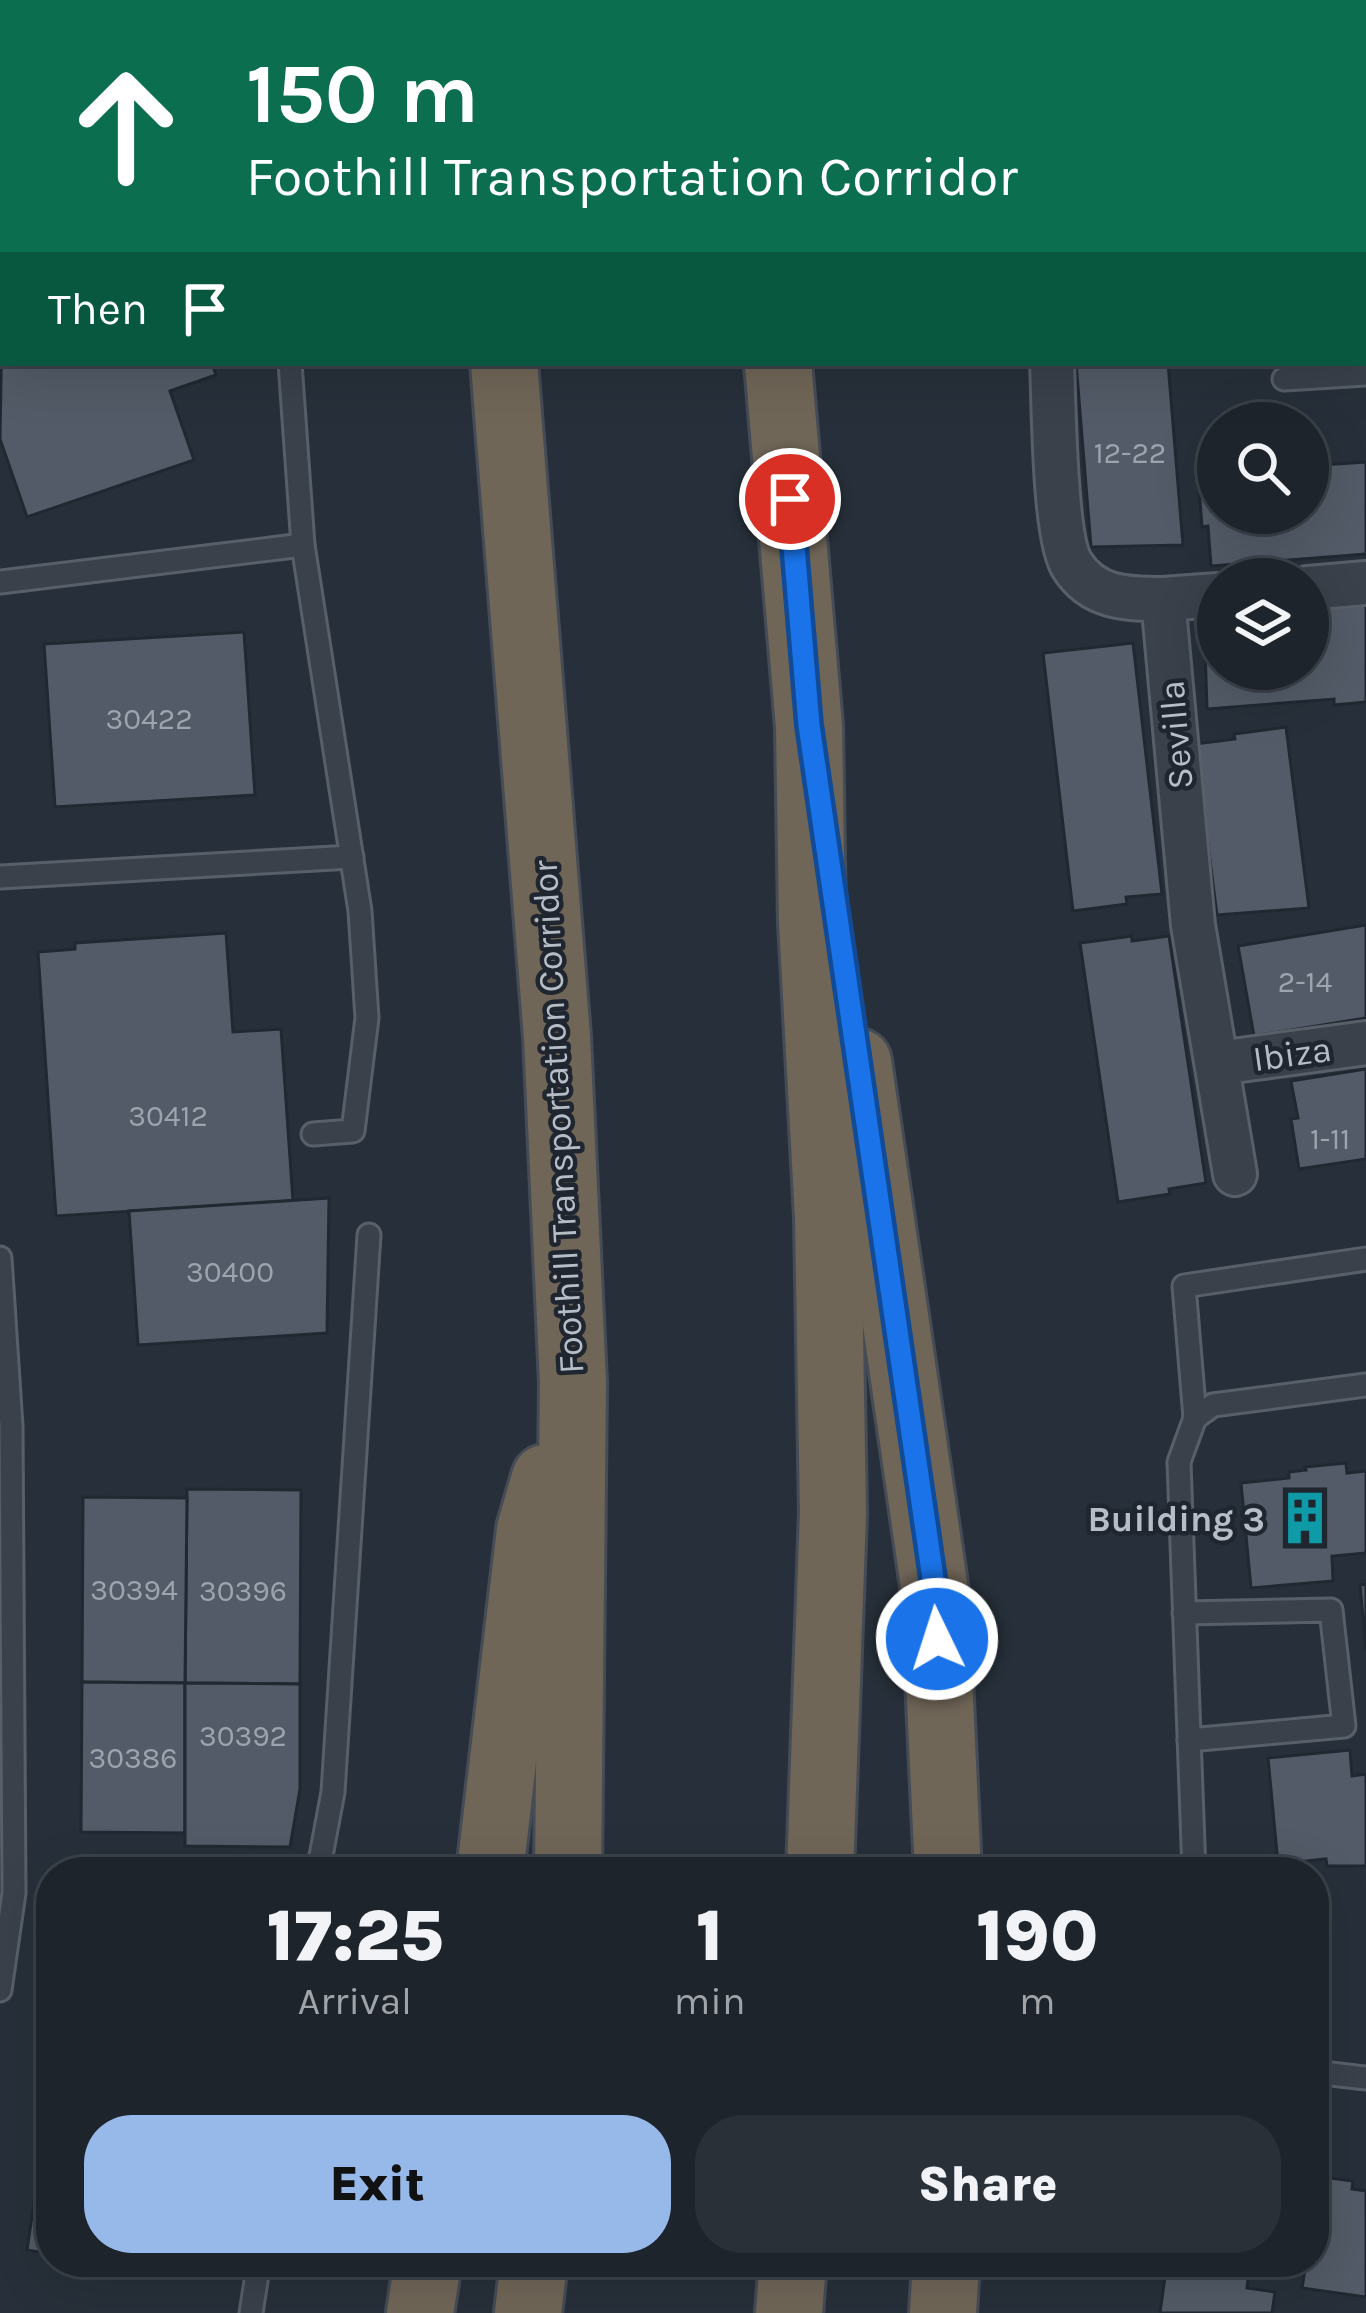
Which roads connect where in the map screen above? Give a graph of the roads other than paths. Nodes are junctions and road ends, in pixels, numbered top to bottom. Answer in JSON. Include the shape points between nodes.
{"nodes":[{"id":1,"x":290,"y":366,"type":"edge"},
{"id":2,"x":504,"y":366,"type":"edge"},
{"id":3,"x":778,"y":366,"type":"edge"},
{"id":4,"x":1052,"y":366,"type":"edge"},
{"id":5,"x":1366,"y":374,"type":"edge"},
{"id":6,"x":1284,"y":380,"type":"dead end"},
{"id":7,"x":303,"y":545,"type":"junction"},
{"id":8,"x":0,"y":582,"type":"edge"},
{"id":9,"x":1366,"y":583,"type":"edge"},
{"id":10,"x":1329,"y":586,"type":"edge"},
{"id":11,"x":1197,"y":597,"type":"edge"},
{"id":12,"x":1163,"y":599,"type":"junction"},
{"id":13,"x":809,"y":725,"type":"junction"},
{"id":14,"x":352,"y":857,"type":"junction"},
{"id":15,"x":0,"y":877,"type":"edge"},
{"id":16,"x":1366,"y":1043,"type":"edge"},
{"id":17,"x":1218,"y":1063,"type":"junction"},
{"id":18,"x":313,"y":1134,"type":"dead end"},
{"id":19,"x":1234,"y":1174,"type":"dead end"},
{"id":20,"x":368,"y":1235,"type":"dead end"},
{"id":21,"x":0,"y":1258,"type":"edge"},
{"id":22,"x":1366,"y":1258,"type":"edge"},
{"id":23,"x":572,"y":1383,"type":"junction"},
{"id":24,"x":1366,"y":1385,"type":"edge"},
{"id":25,"x":1195,"y":1418,"type":"junction"},
{"id":26,"x":1184,"y":1612,"type":"junction"},
{"id":27,"x":1189,"y":1740,"type":"junction"},
{"id":28,"x":321,"y":1857,"type":"edge"},
{"id":29,"x":492,"y":1857,"type":"edge"},
{"id":30,"x":568,"y":1857,"type":"edge"},
{"id":31,"x":821,"y":1857,"type":"edge"},
{"id":32,"x":947,"y":1857,"type":"edge"},
{"id":33,"x":1193,"y":1857,"type":"edge"},
{"id":34,"x":0,"y":1990,"type":"edge"},
{"id":35,"x":1329,"y":2074,"type":"edge"},
{"id":36,"x":1366,"y":2078,"type":"edge"},
{"id":37,"x":257,"y":2277,"type":"edge"},
{"id":38,"x":426,"y":2277,"type":"edge"},
{"id":39,"x":532,"y":2277,"type":"edge"},
{"id":40,"x":792,"y":2277,"type":"edge"},
{"id":41,"x":945,"y":2277,"type":"edge"},
{"id":42,"x":251,"y":2313,"type":"edge"},
{"id":43,"x":420,"y":2313,"type":"edge"},
{"id":44,"x":528,"y":2313,"type":"edge"},
{"id":45,"x":789,"y":2313,"type":"edge"},
{"id":46,"x":943,"y":2313,"type":"edge"}],
"edges":[{"from":1,"to":7,"type":"lane"},
{"from":2,"to":23,"type":"highway","name":"Foothill Transportation Corridor","via":[[556,1037]]},
{"from":3,"to":13,"type":"highway"},
{"from":4,"to":12,"type":"street","via":[[1062,536],[1072,565],[1120,599]]},
{"from":5,"to":6,"type":"lane"},
{"from":7,"to":8,"type":"lane"},
{"from":7,"to":14,"type":"lane"},
{"from":9,"to":10,"type":"street"},
{"from":11,"to":12,"type":"street"},
{"from":12,"to":17,"type":"street","name":"Sevilla","via":[[1193,926]]},
{"from":13,"to":31,"type":"highway","via":[[833,1513]]},
{"from":13,"to":32,"type":"highway","via":[[935,1592]]},
{"from":14,"to":15,"type":"lane"},
{"from":14,"to":18,"type":"lane","via":[[367,1018],[352,1131]]},
{"from":16,"to":17,"type":"street","name":"Ibiza"},
{"from":17,"to":19,"type":"street","name":"Sevilla"},
{"from":20,"to":28,"type":"lane","via":[[333,1792]]},
{"from":21,"to":34,"type":"lane","via":[[11,1426],[14,1894]]},
{"from":22,"to":25,"type":"lane","via":[[1184,1286]]},
{"from":23,"to":29,"type":"highway","via":[[530,1530]]},
{"from":23,"to":30,"type":"highway","name":"Foothill Transportation Corridor"},
{"from":24,"to":25,"type":"lane","via":[[1213,1405]]},
{"from":25,"to":26,"type":"lane","via":[[1179,1462]]},
{"from":26,"to":27,"type":"lane"},
{"from":26,"to":27,"type":"lane","via":[[1330,1610],[1344,1726]]},
{"from":27,"to":33,"type":"lane"},
{"from":35,"to":36,"type":"lane"},
{"from":37,"to":42,"type":"lane"},
{"from":38,"to":43,"type":"highway"},
{"from":39,"to":44,"type":"highway"},
{"from":40,"to":45,"type":"highway"},
{"from":41,"to":46,"type":"highway"}]}
